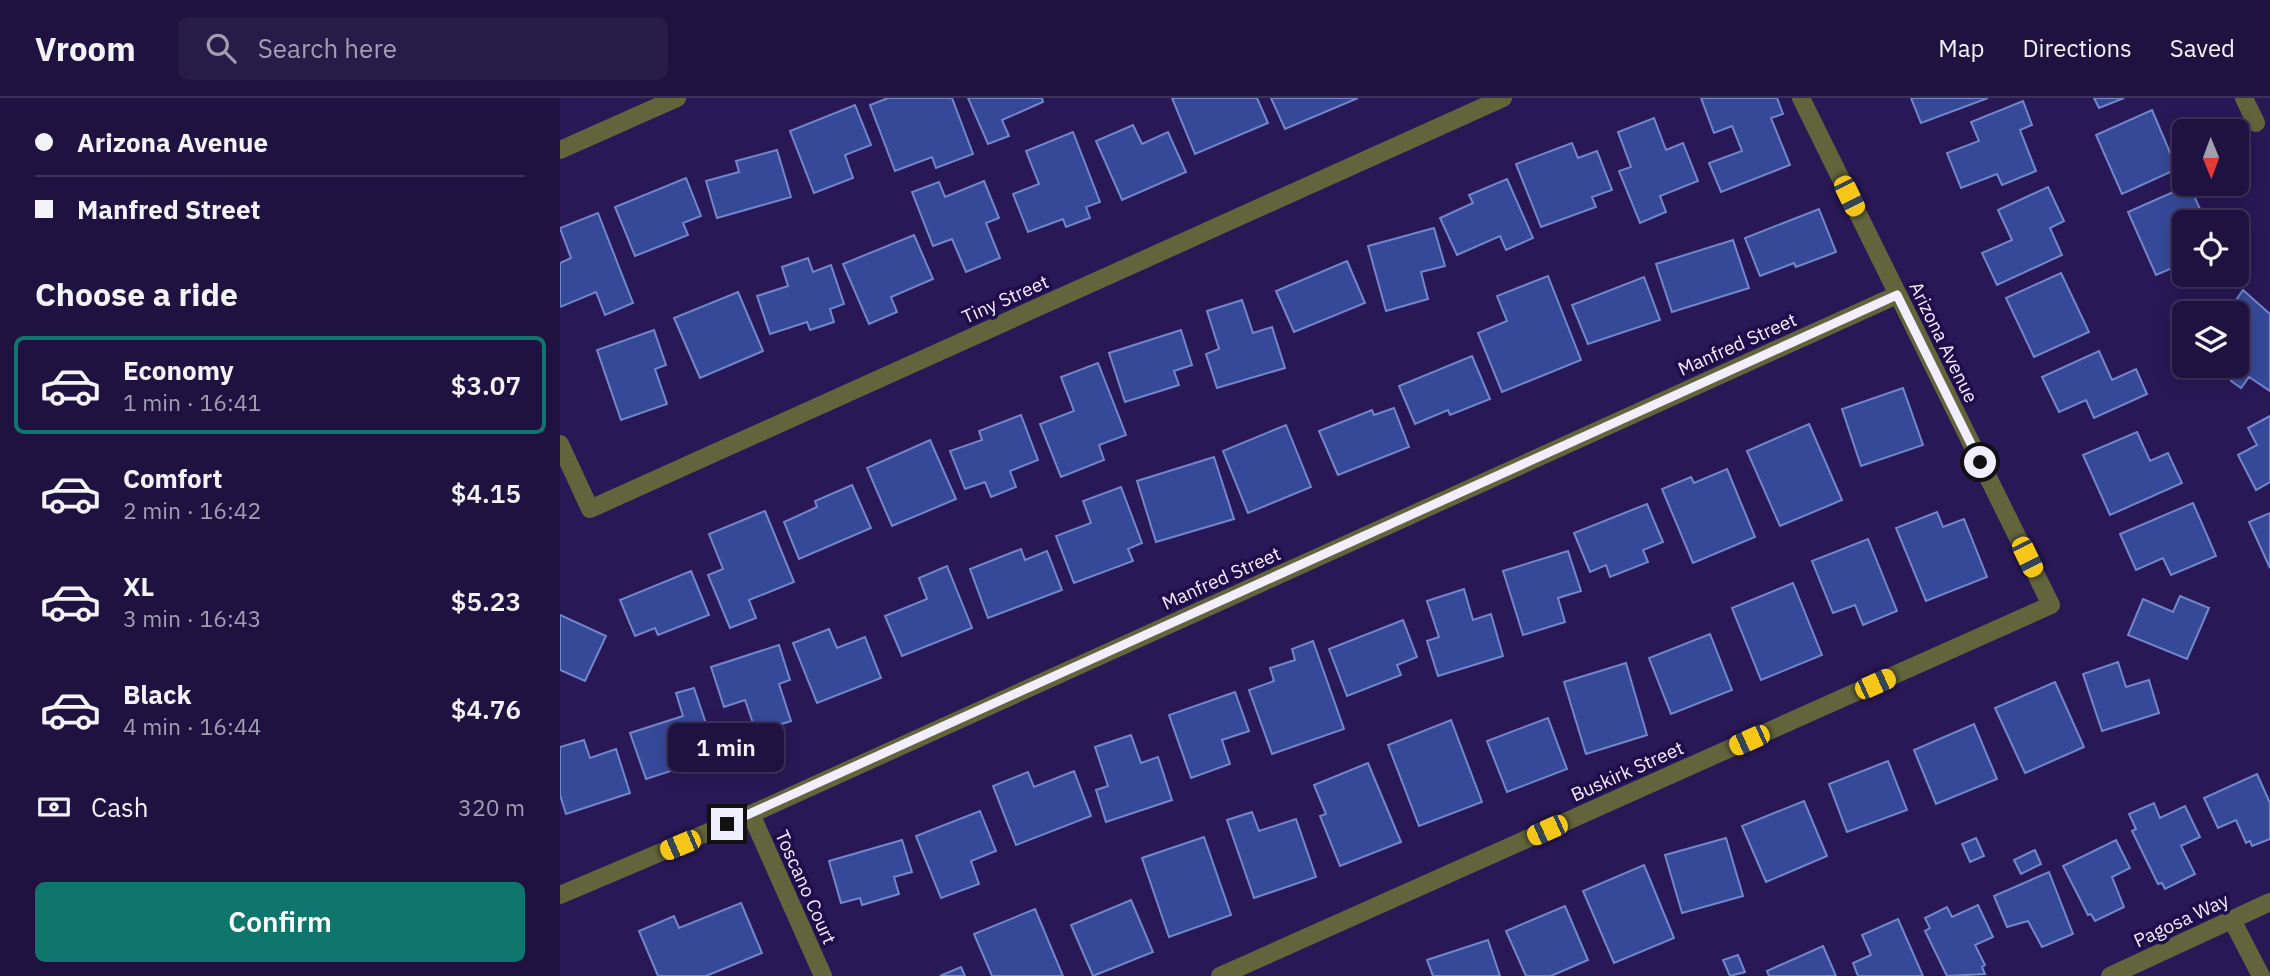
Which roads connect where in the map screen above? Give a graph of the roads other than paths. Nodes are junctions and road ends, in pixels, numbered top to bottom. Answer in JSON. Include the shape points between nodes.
{"nodes":[{"id":1,"x":677,"y":98,"type":"edge"},
{"id":2,"x":1503,"y":98,"type":"edge"},
{"id":3,"x":1801,"y":98,"type":"edge"},
{"id":4,"x":2244,"y":98,"type":"edge"},
{"id":5,"x":2256,"y":123,"type":"dead end"},
{"id":6,"x":560,"y":150,"type":"edge"},
{"id":7,"x":1897,"y":295,"type":"junction"},
{"id":8,"x":560,"y":444,"type":"edge"},
{"id":9,"x":2051,"y":605,"type":"joint"},
{"id":10,"x":751,"y":814,"type":"junction"},
{"id":11,"x":560,"y":895,"type":"edge"},
{"id":12,"x":2270,"y":902,"type":"edge"},
{"id":13,"x":2232,"y":920,"type":"junction"},
{"id":14,"x":823,"y":976,"type":"edge"},
{"id":15,"x":1220,"y":976,"type":"edge"},
{"id":16,"x":2110,"y":976,"type":"edge"},
{"id":17,"x":2262,"y":976,"type":"edge"}],
"edges":[{"from":1,"to":6,"type":"street"},
{"from":2,"to":8,"type":"street","name":"Tiny Street","via":[[590,509]]},
{"from":3,"to":7,"type":"street","name":"Arizona Avenue"},
{"from":4,"to":5,"type":"street"},
{"from":7,"to":9,"type":"street","name":"Arizona Avenue"},
{"from":7,"to":10,"type":"street","name":"Manfred Street"},
{"from":9,"to":15,"type":"street","name":"Buskirk Street"},
{"from":10,"to":11,"type":"street","name":"Manfred Street"},
{"from":10,"to":14,"type":"street","name":"Toscano Court"},
{"from":12,"to":13,"type":"street","name":"Pagosa Way"},
{"from":13,"to":16,"type":"street","name":"Pagosa Way"},
{"from":13,"to":17,"type":"street"}]}
